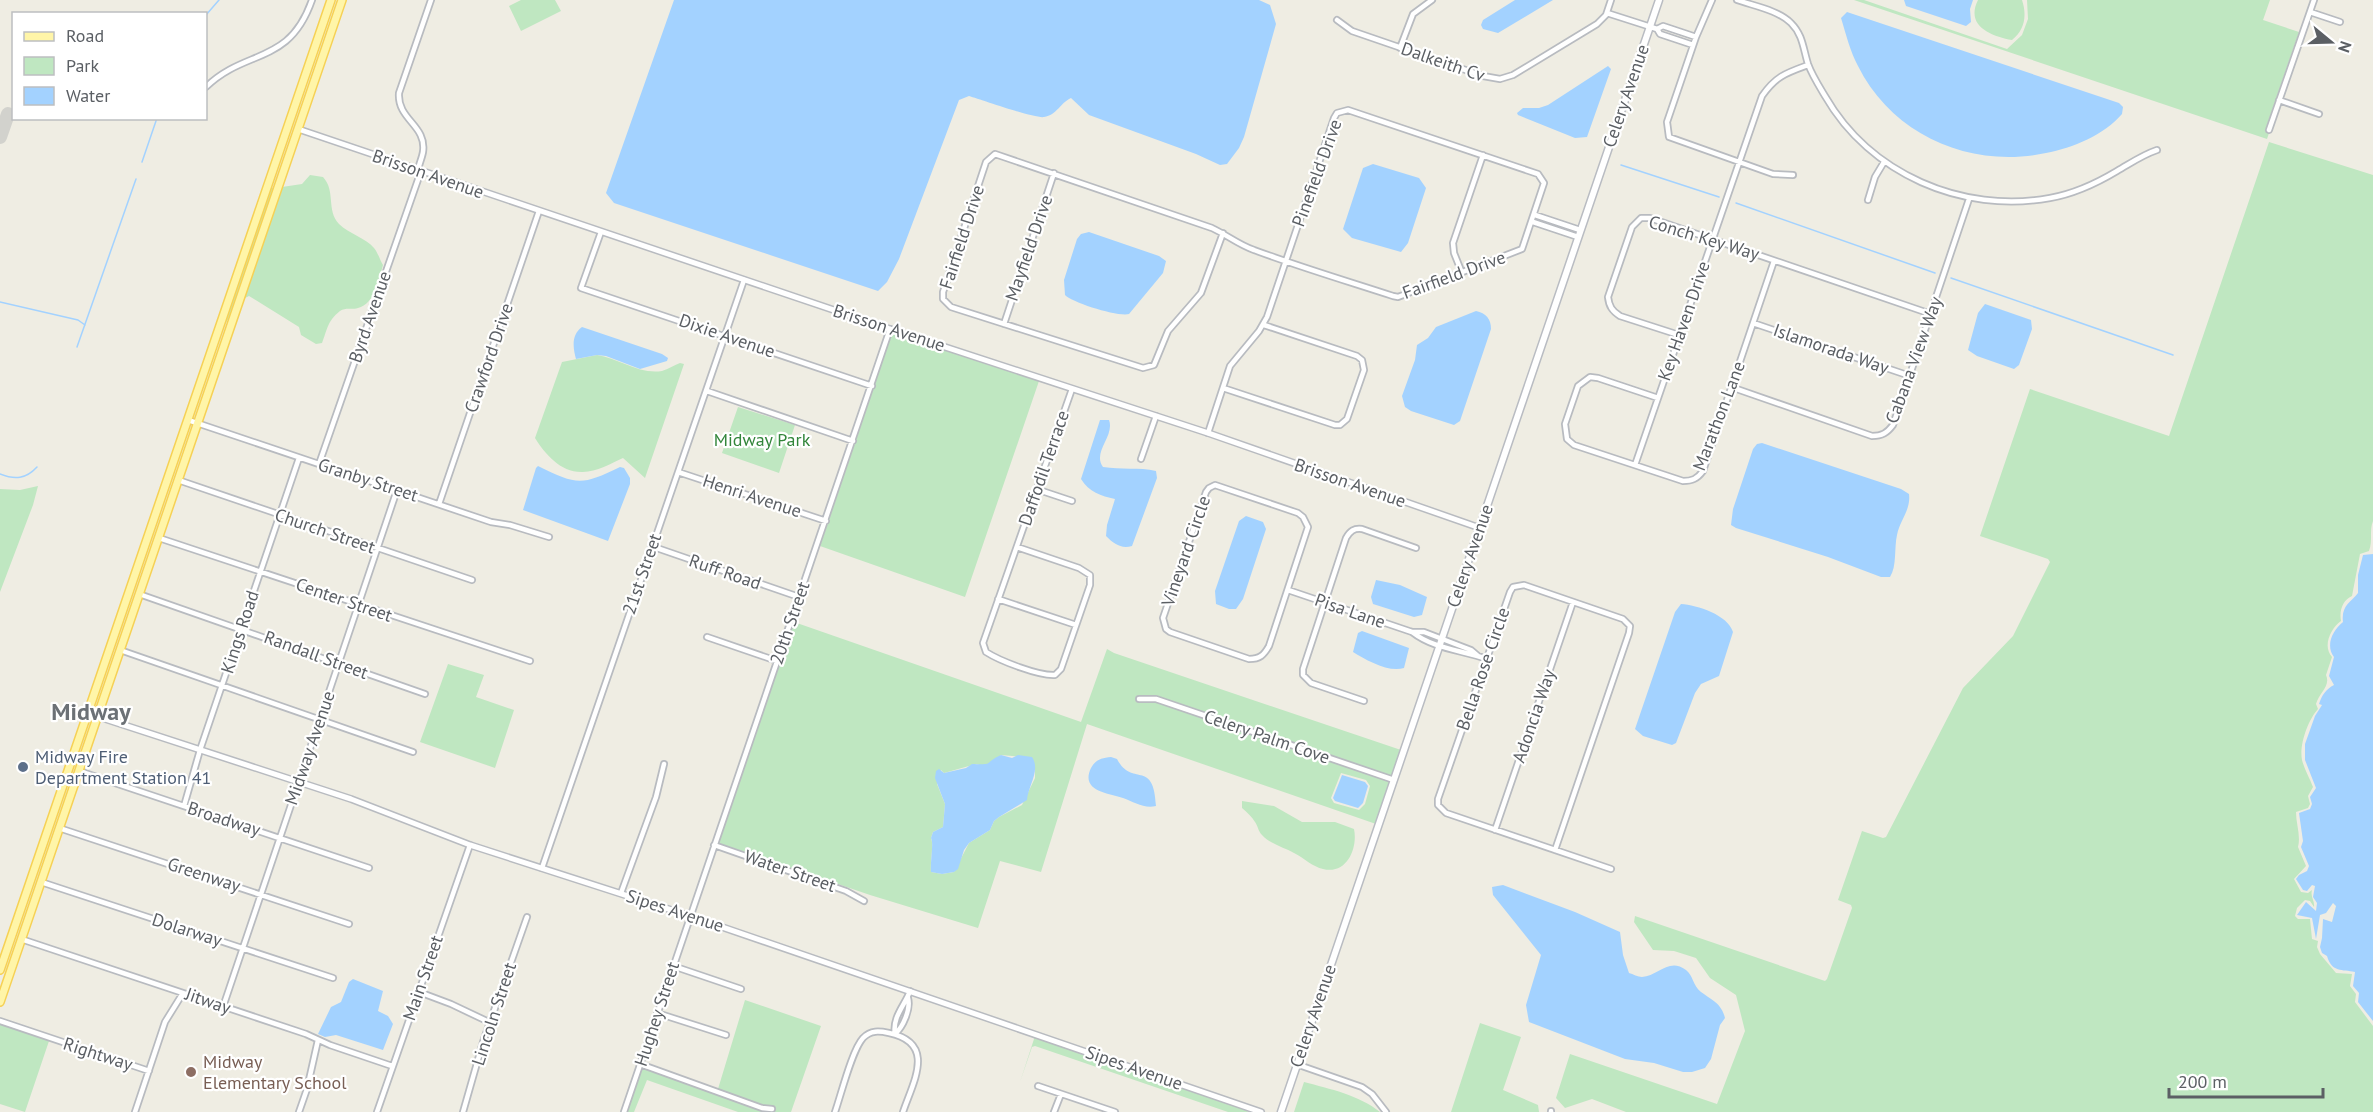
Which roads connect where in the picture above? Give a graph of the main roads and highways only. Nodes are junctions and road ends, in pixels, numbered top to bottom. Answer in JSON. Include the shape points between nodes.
{"nodes":[{"id":1,"x":331,"y":0,"type":"edge"},
{"id":2,"x":342,"y":0,"type":"edge"},
{"id":3,"x":1659,"y":0,"type":"edge"},
{"id":4,"x":153,"y":521,"type":"junction"},
{"id":5,"x":139,"y":594,"type":"junction"},
{"id":6,"x":62,"y":788,"type":"junction"},
{"id":7,"x":72,"y":791,"type":"junction"},
{"id":8,"x":54,"y":812,"type":"junction"},
{"id":9,"x":41,"y":882,"type":"junction"},
{"id":10,"x":0,"y":970,"type":"edge"},
{"id":11,"x":0,"y":1002,"type":"edge"},
{"id":12,"x":1281,"y":1112,"type":"edge"}],
"edges":[{"from":1,"to":4,"type":"main road"},
{"from":2,"to":5,"type":"main road"},
{"from":3,"to":12,"type":"main road","name":"Celery Avenue","via":[[1654,28],[1579,233]]},
{"from":4,"to":5,"type":"main road","via":[[153,534],[136,584]]},
{"from":4,"to":6,"type":"main road"},
{"from":5,"to":7,"type":"main road"},
{"from":6,"to":7,"type":"main road"},
{"from":6,"to":8,"type":"main road"},
{"from":7,"to":9,"type":"main road"},
{"from":8,"to":9,"type":"main road","via":[[56,818],[38,872]]},
{"from":8,"to":10,"type":"main road"},
{"from":9,"to":11,"type":"main road"}]}
